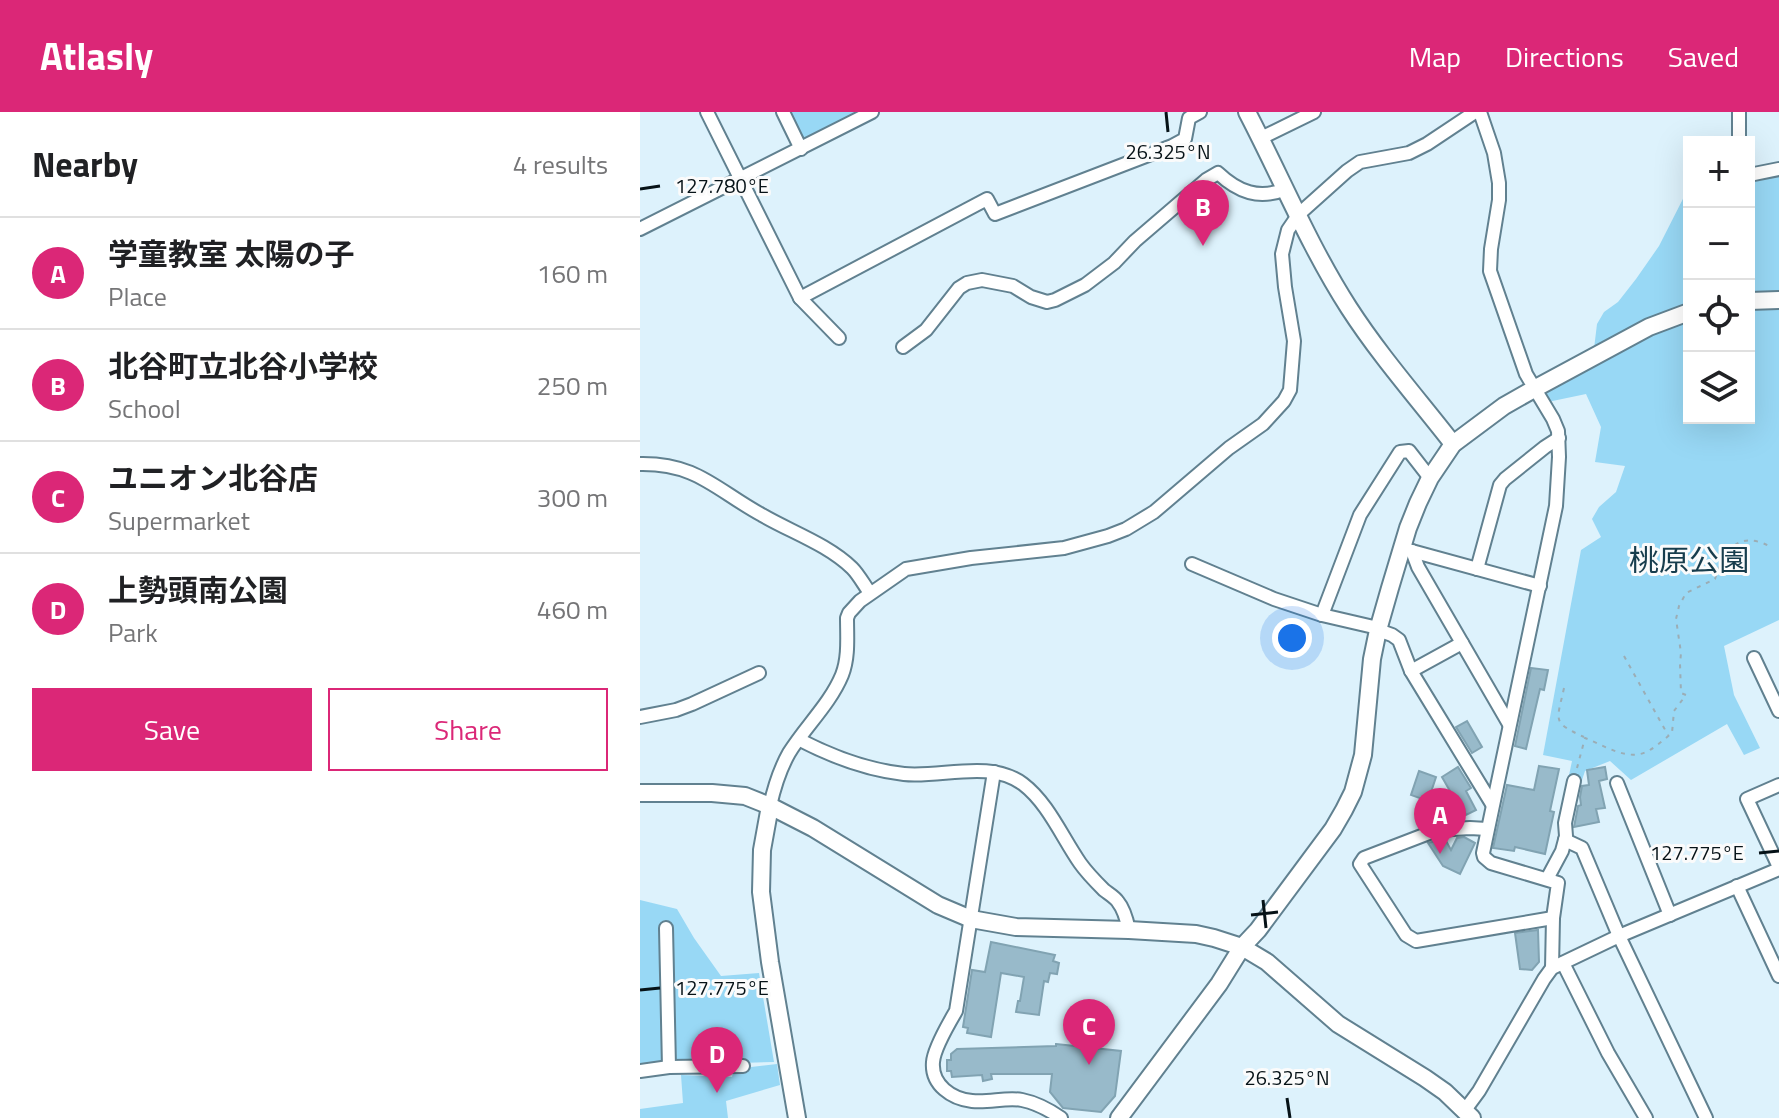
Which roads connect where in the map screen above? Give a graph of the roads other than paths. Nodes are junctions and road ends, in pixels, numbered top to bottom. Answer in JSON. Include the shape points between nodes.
{"nodes":[{"id":1,"x":707,"y":112,"type":"edge"},
{"id":2,"x":783,"y":112,"type":"edge"},
{"id":3,"x":871,"y":112,"type":"edge"},
{"id":4,"x":1200,"y":112,"type":"edge"},
{"id":5,"x":1247,"y":112,"type":"edge"},
{"id":6,"x":1314,"y":112,"type":"edge"},
{"id":7,"x":1478,"y":112,"type":"edge"},
{"id":8,"x":1739,"y":112,"type":"edge"},
{"id":9,"x":1739,"y":136,"type":"edge"},
{"id":10,"x":1261,"y":138,"type":"junction"},
{"id":11,"x":801,"y":149,"type":"junction"},
{"id":12,"x":1779,"y":169,"type":"edge"},
{"id":13,"x":1755,"y":174,"type":"edge"},
{"id":14,"x":741,"y":179,"type":"junction"},
{"id":15,"x":1286,"y":189,"type":"junction"},
{"id":16,"x":1299,"y":214,"type":"junction"},
{"id":17,"x":640,"y":229,"type":"edge"},
{"id":18,"x":800,"y":298,"type":"junction"},
{"id":19,"x":1779,"y":300,"type":"edge"},
{"id":20,"x":1755,"y":301,"type":"edge"},
{"id":21,"x":1683,"y":314,"type":"edge"},
{"id":22,"x":839,"y":338,"type":"dead end"},
{"id":23,"x":903,"y":347,"type":"dead end"},
{"id":24,"x":1534,"y":389,"type":"junction"},
{"id":25,"x":1559,"y":438,"type":"junction"},
{"id":26,"x":1453,"y":444,"type":"junction"},
{"id":27,"x":640,"y":464,"type":"edge"},
{"id":28,"x":1430,"y":478,"type":"junction"},
{"id":29,"x":1407,"y":550,"type":"junction"},
{"id":30,"x":1192,"y":564,"type":"dead end"},
{"id":31,"x":1477,"y":569,"type":"junction"},
{"id":32,"x":1540,"y":586,"type":"junction"},
{"id":33,"x":870,"y":593,"type":"junction"},
{"id":34,"x":1322,"y":615,"type":"junction"},
{"id":35,"x":1378,"y":629,"type":"junction"},
{"id":36,"x":1462,"y":643,"type":"junction"},
{"id":37,"x":1754,"y":658,"type":"dead end"},
{"id":38,"x":1411,"y":671,"type":"junction"},
{"id":39,"x":759,"y":673,"type":"dead end"},
{"id":40,"x":1779,"y":711,"type":"edge"},
{"id":41,"x":640,"y":717,"type":"edge"},
{"id":42,"x":1509,"y":724,"type":"junction"},
{"id":43,"x":800,"y":740,"type":"junction"},
{"id":44,"x":994,"y":772,"type":"junction"},
{"id":45,"x":1574,"y":781,"type":"road end"},
{"id":46,"x":1617,"y":783,"type":"dead end"},
{"id":47,"x":1779,"y":785,"type":"edge"},
{"id":48,"x":640,"y":793,"type":"edge"},
{"id":49,"x":1492,"y":804,"type":"junction"},
{"id":50,"x":770,"y":806,"type":"junction"},
{"id":51,"x":1487,"y":829,"type":"junction"},
{"id":52,"x":1565,"y":840,"type":"junction"},
{"id":53,"x":1779,"y":868,"type":"edge"},
{"id":54,"x":1547,"y":879,"type":"junction"},
{"id":55,"x":1737,"y":886,"type":"junction"},
{"id":56,"x":1670,"y":915,"type":"junction"},
{"id":57,"x":1553,"y":918,"type":"junction"},
{"id":58,"x":971,"y":919,"type":"junction"},
{"id":59,"x":666,"y":928,"type":"dead end"},
{"id":60,"x":1129,"y":930,"type":"junction"},
{"id":61,"x":1619,"y":936,"type":"junction"},
{"id":62,"x":1242,"y":947,"type":"junction"},
{"id":63,"x":1557,"y":965,"type":"junction"},
{"id":64,"x":1779,"y":976,"type":"edge"},
{"id":65,"x":743,"y":1066,"type":"dead end"},
{"id":66,"x":669,"y":1067,"type":"junction"},
{"id":67,"x":640,"y":1071,"type":"edge"},
{"id":68,"x":1033,"y":1103,"type":"junction"},
{"id":69,"x":1468,"y":1114,"type":"edge"},
{"id":70,"x":797,"y":1118,"type":"edge"},
{"id":71,"x":1034,"y":1118,"type":"edge"},
{"id":72,"x":1061,"y":1118,"type":"edge"},
{"id":73,"x":1119,"y":1118,"type":"edge"},
{"id":74,"x":1646,"y":1118,"type":"edge"},
{"id":75,"x":1706,"y":1118,"type":"edge"}],
"edges":[{"from":1,"to":14,"type":"street"},
{"from":2,"to":11,"type":"street"},
{"from":3,"to":11,"type":"street"},
{"from":4,"to":18,"type":"street","via":[[1189,118],[1185,139],[1172,146],[995,214],[987,199]]},
{"from":5,"to":10,"type":"street"},
{"from":6,"to":10,"type":"street"},
{"from":7,"to":16,"type":"street","via":[[1409,153],[1360,162]]},
{"from":7,"to":24,"type":"street","via":[[1499,183],[1490,271]]},
{"from":8,"to":9,"type":"street"},
{"from":10,"to":15,"type":"street"},
{"from":11,"to":14,"type":"street"},
{"from":12,"to":13,"type":"street"},
{"from":14,"to":17,"type":"street"},
{"from":14,"to":18,"type":"street"},
{"from":15,"to":16,"type":"street"},
{"from":15,"to":23,"type":"street","via":[[1269,194],[1242,191],[1218,173],[1085,285],[1047,302],[1013,286],[967,283],[926,330]]},
{"from":16,"to":26,"type":"street","via":[[1348,307]]},
{"from":16,"to":33,"type":"street","via":[[1282,254],[1294,341],[1292,379],[1284,401],[1263,424],[1126,529],[1064,548],[906,569]]},
{"from":18,"to":22,"type":"street"},
{"from":19,"to":20,"type":"street"},
{"from":21,"to":24,"type":"street"},
{"from":24,"to":25,"type":"street"},
{"from":24,"to":26,"type":"street"},
{"from":25,"to":31,"type":"street","via":[[1500,485]]},
{"from":25,"to":32,"type":"street","via":[[1556,506]]},
{"from":26,"to":28,"type":"street"},
{"from":27,"to":33,"type":"street","via":[[679,467],[704,477],[762,516],[828,550],[852,568]]},
{"from":28,"to":29,"type":"street"},
{"from":28,"to":34,"type":"street","via":[[1409,451],[1400,452],[1360,515]]},
{"from":29,"to":31,"type":"street"},
{"from":29,"to":35,"type":"street"},
{"from":29,"to":36,"type":"street"},
{"from":30,"to":34,"type":"street"},
{"from":31,"to":32,"type":"street"},
{"from":32,"to":42,"type":"street"},
{"from":33,"to":43,"type":"street","via":[[849,613],[842,673]]},
{"from":34,"to":35,"type":"street"},
{"from":35,"to":38,"type":"street","via":[[1399,640]]},
{"from":35,"to":62,"type":"street","via":[[1363,755],[1353,792],[1333,829]]},
{"from":36,"to":38,"type":"street"},
{"from":36,"to":42,"type":"street"},
{"from":37,"to":40,"type":"street"},
{"from":38,"to":49,"type":"street"},
{"from":39,"to":41,"type":"street","via":[[676,710]]},
{"from":42,"to":49,"type":"street"},
{"from":43,"to":44,"type":"street","via":[[901,774]]},
{"from":43,"to":50,"type":"street","via":[[789,753]]},
{"from":44,"to":58,"type":"street"},
{"from":44,"to":60,"type":"street","via":[[1020,782],[1039,801],[1088,874],[1118,901]]},
{"from":45,"to":52,"type":"street"},
{"from":46,"to":56,"type":"street"},
{"from":47,"to":53,"type":"street","via":[[1747,799]]},
{"from":48,"to":50,"type":"street","via":[[727,793]]},
{"from":49,"to":51,"type":"street"},
{"from":50,"to":58,"type":"street"},
{"from":50,"to":70,"type":"street","via":[[761,892]]},
{"from":51,"to":54,"type":"street","via":[[1487,860]]},
{"from":51,"to":57,"type":"street","via":[[1437,830],[1364,858],[1361,867],[1406,935],[1416,941]]},
{"from":52,"to":54,"type":"street"},
{"from":52,"to":61,"type":"street","via":[[1582,848]]},
{"from":53,"to":55,"type":"street"},
{"from":54,"to":57,"type":"street","via":[[1558,883]]},
{"from":55,"to":56,"type":"street"},
{"from":55,"to":64,"type":"street"},
{"from":56,"to":61,"type":"street"},
{"from":57,"to":63,"type":"street"},
{"from":58,"to":60,"type":"street","via":[[1016,927]]},
{"from":58,"to":68,"type":"street","via":[[956,1011],[933,1062],[938,1084],[953,1097]]},
{"from":59,"to":66,"type":"street"},
{"from":60,"to":62,"type":"street","via":[[1196,934]]},
{"from":61,"to":63,"type":"street"},
{"from":61,"to":75,"type":"street"},
{"from":62,"to":69,"type":"street","via":[[1338,1024],[1425,1078]]},
{"from":62,"to":73,"type":"street"},
{"from":63,"to":69,"type":"street"},
{"from":63,"to":74,"type":"street"},
{"from":65,"to":66,"type":"street"},
{"from":66,"to":67,"type":"street"},
{"from":68,"to":71,"type":"street"},
{"from":68,"to":72,"type":"street"}]}
